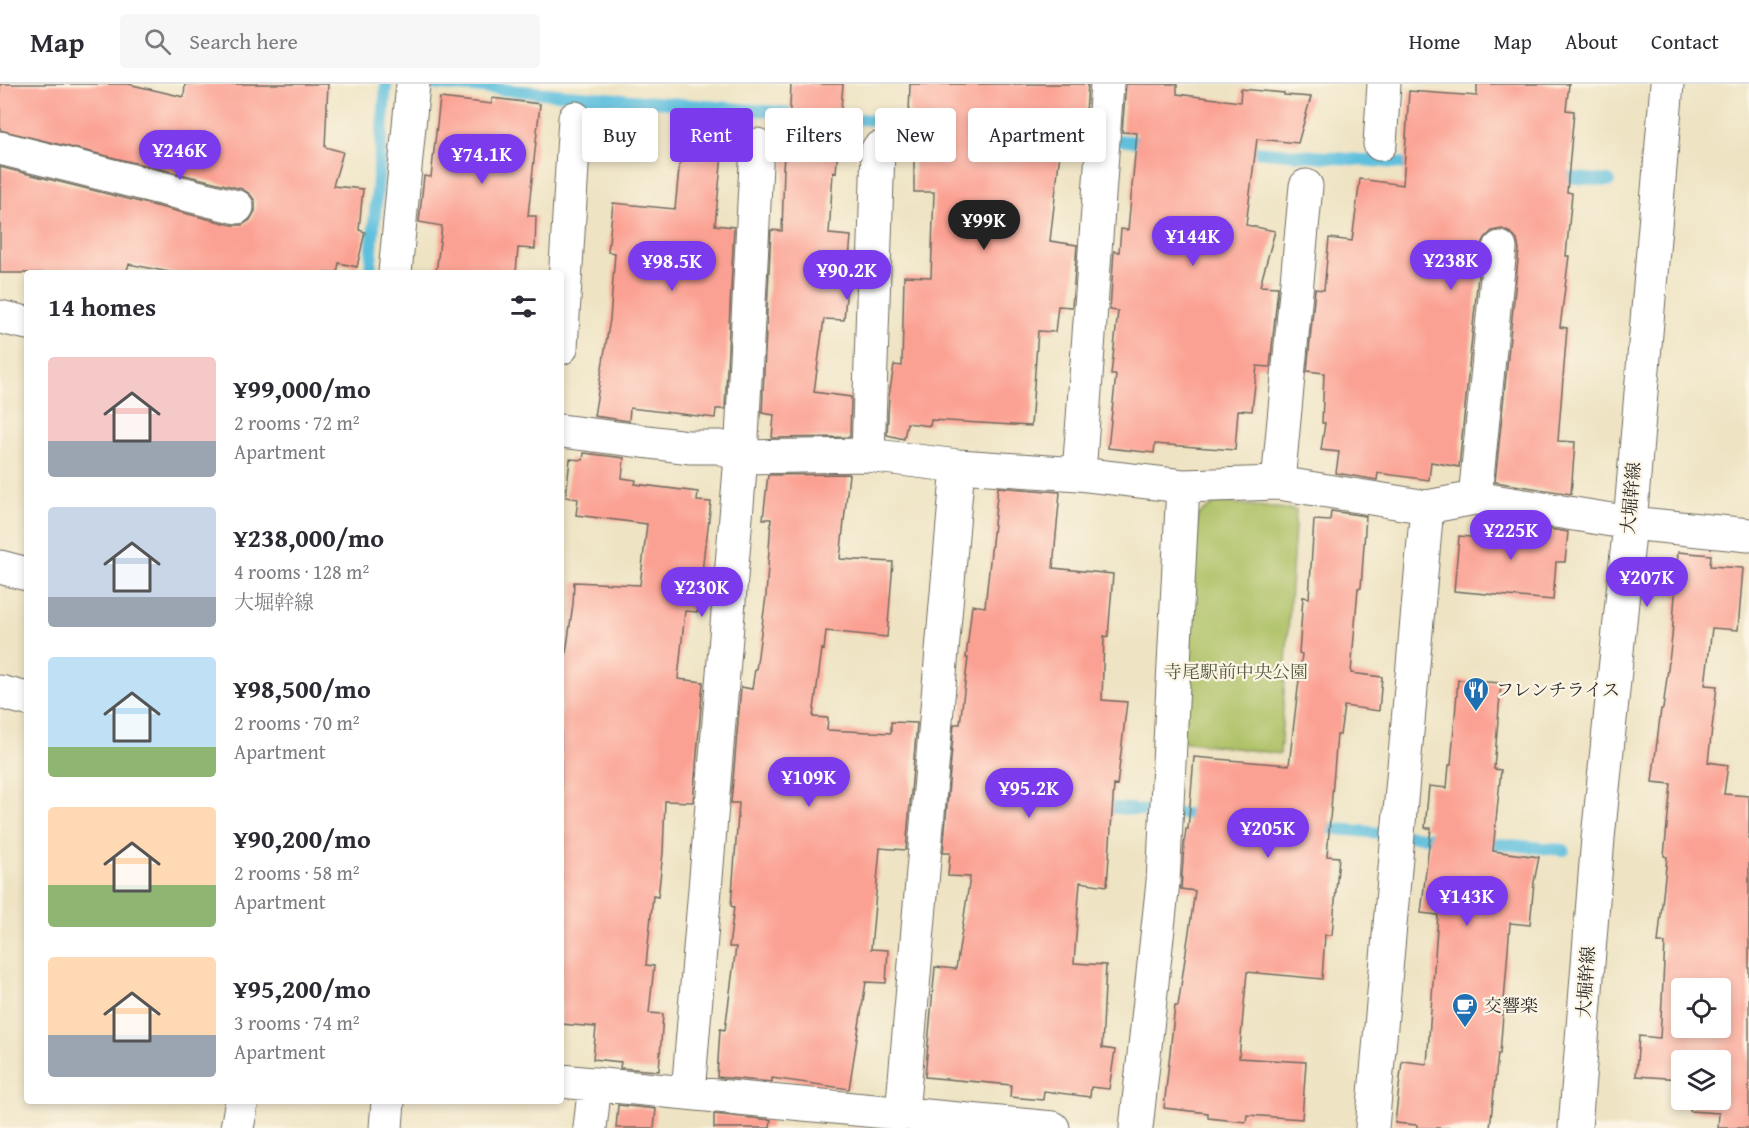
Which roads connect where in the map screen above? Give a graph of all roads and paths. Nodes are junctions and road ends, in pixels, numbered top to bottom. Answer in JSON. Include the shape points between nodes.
{"nodes":[{"id":1,"x":413,"y":84,"type":"edge"},
{"id":2,"x":1107,"y":84,"type":"edge"},
{"id":3,"x":1384,"y":84,"type":"edge"},
{"id":4,"x":1667,"y":84,"type":"edge"},
{"id":5,"x":575,"y":118,"type":"dead end"},
{"id":6,"x":1380,"y":144,"type":"dead end"},
{"id":7,"x":757,"y":145,"type":"dead end"},
{"id":8,"x":0,"y":148,"type":"edge"},
{"id":9,"x":878,"y":162,"type":"edge"},
{"id":10,"x":1306,"y":186,"type":"dead end"},
{"id":11,"x":237,"y":207,"type":"dead end"},
{"id":12,"x":1500,"y":248,"type":"dead end"},
{"id":13,"x":395,"y":270,"type":"edge"},
{"id":14,"x":564,"y":299,"type":"edge"},
{"id":15,"x":0,"y":317,"type":"edge"},
{"id":16,"x":24,"y":322,"type":"edge"},
{"id":17,"x":564,"y":431,"type":"edge"},
{"id":18,"x":868,"y":455,"type":"junction"},
{"id":19,"x":741,"y":457,"type":"junction"},
{"id":20,"x":958,"y":466,"type":"junction"},
{"id":21,"x":1079,"y":474,"type":"junction"},
{"id":22,"x":1278,"y":483,"type":"junction"},
{"id":23,"x":1183,"y":486,"type":"junction"},
{"id":24,"x":1475,"y":498,"type":"junction"},
{"id":25,"x":1427,"y":507,"type":"junction"},
{"id":26,"x":1630,"y":523,"type":"junction"},
{"id":27,"x":1749,"y":534,"type":"edge"},
{"id":28,"x":0,"y":567,"type":"edge"},
{"id":29,"x":24,"y":573,"type":"edge"},
{"id":30,"x":0,"y":692,"type":"edge"},
{"id":31,"x":24,"y":698,"type":"edge"},
{"id":32,"x":564,"y":1081,"type":"edge"},
{"id":33,"x":595,"y":1084,"type":"junction"},
{"id":34,"x":688,"y":1093,"type":"junction"},
{"id":35,"x":241,"y":1104,"type":"edge"},
{"id":36,"x":388,"y":1104,"type":"edge"},
{"id":37,"x":902,"y":1114,"type":"junction"},
{"id":38,"x":795,"y":1116,"type":"edge"},
{"id":39,"x":1004,"y":1126,"type":"edge"},
{"id":40,"x":237,"y":1128,"type":"edge"},
{"id":41,"x":386,"y":1128,"type":"edge"},
{"id":42,"x":590,"y":1128,"type":"edge"},
{"id":43,"x":1053,"y":1128,"type":"edge"},
{"id":44,"x":1136,"y":1128,"type":"edge"},
{"id":45,"x":1372,"y":1128,"type":"edge"},
{"id":46,"x":1575,"y":1128,"type":"edge"}],
"edges":[{"from":1,"to":13,"type":"street"},
{"from":2,"to":21,"type":"street"},
{"from":3,"to":6,"type":"street"},
{"from":4,"to":26,"type":"street","name":"大堀幹線"},
{"from":5,"to":14,"type":"street"},
{"from":7,"to":19,"type":"street"},
{"from":8,"to":11,"type":"street"},
{"from":9,"to":18,"type":"street"},
{"from":10,"to":22,"type":"street"},
{"from":12,"to":24,"type":"street"},
{"from":15,"to":16,"type":"street"},
{"from":17,"to":19,"type":"street","via":[[689,447],[720,447]]},
{"from":18,"to":19,"type":"street"},
{"from":18,"to":20,"type":"street"},
{"from":19,"to":34,"type":"street"},
{"from":20,"to":21,"type":"street"},
{"from":20,"to":37,"type":"street"},
{"from":21,"to":23,"type":"street"},
{"from":22,"to":23,"type":"street"},
{"from":22,"to":25,"type":"street"},
{"from":23,"to":44,"type":"street","via":[[1163,882]]},
{"from":24,"to":25,"type":"street"},
{"from":24,"to":26,"type":"street"},
{"from":25,"to":45,"type":"street"},
{"from":26,"to":27,"type":"street"},
{"from":26,"to":46,"type":"street","name":"大堀幹線","via":[[1598,838]]},
{"from":28,"to":29,"type":"street"},
{"from":30,"to":31,"type":"street"},
{"from":32,"to":33,"type":"street"},
{"from":33,"to":34,"type":"street"},
{"from":33,"to":42,"type":"street"},
{"from":34,"to":38,"type":"street"},
{"from":35,"to":40,"type":"street"},
{"from":36,"to":41,"type":"street"},
{"from":37,"to":38,"type":"street"},
{"from":37,"to":39,"type":"street"},
{"from":39,"to":43,"type":"street"}]}
